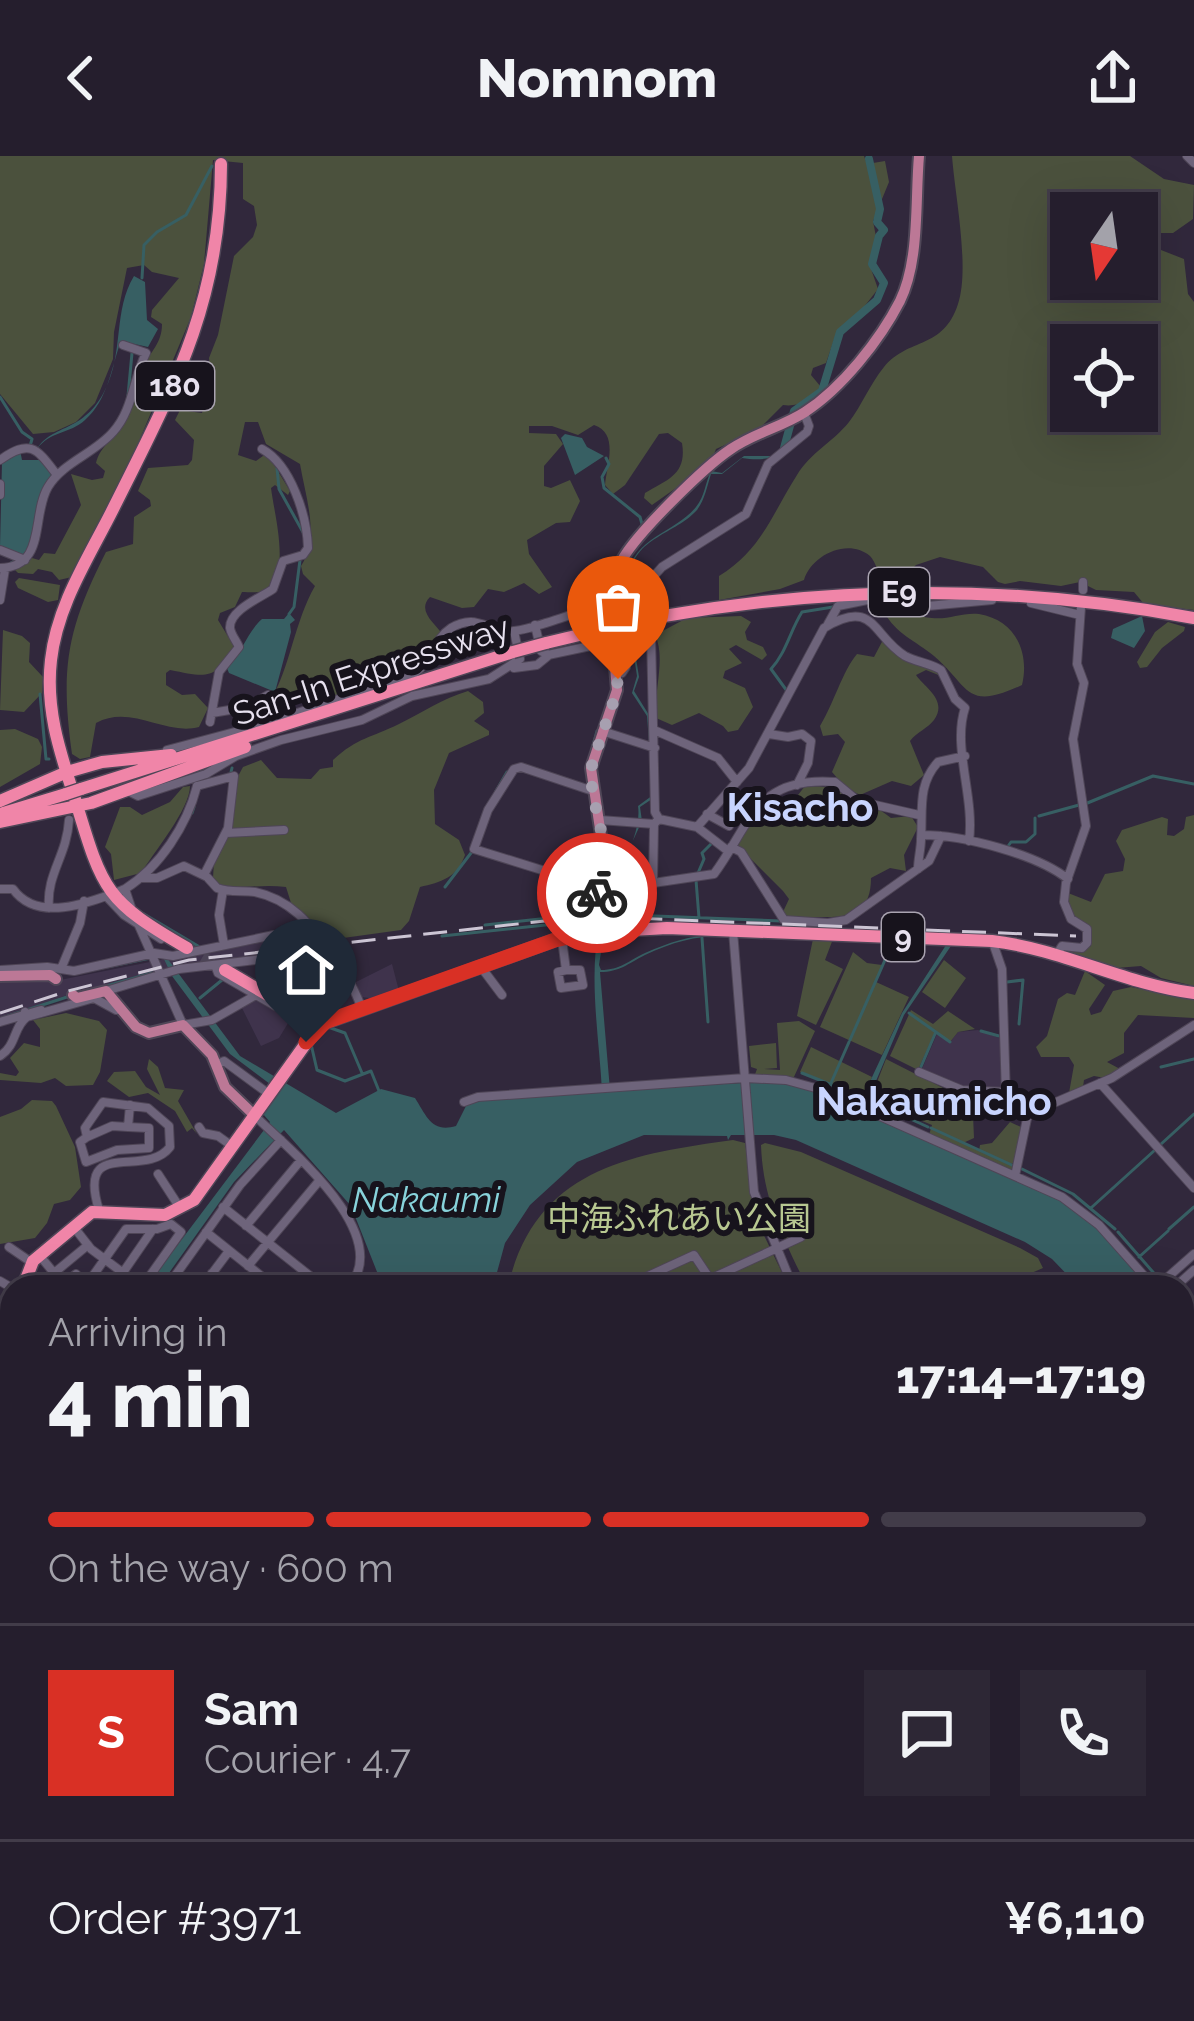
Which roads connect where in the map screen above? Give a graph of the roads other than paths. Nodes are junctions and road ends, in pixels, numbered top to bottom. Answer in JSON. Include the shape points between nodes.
{"nodes":[{"id":1,"x":919,"y":156,"type":"edge"},
{"id":2,"x":1187,"y":156,"type":"edge"},
{"id":3,"x":1194,"y":163,"type":"edge"},
{"id":4,"x":221,"y":164,"type":"dead end"},
{"id":5,"x":123,"y":345,"type":"dead end"},
{"id":6,"x":804,"y":413,"type":"junction"},
{"id":7,"x":262,"y":448,"type":"dead end"},
{"id":8,"x":0,"y":460,"type":"edge"},
{"id":9,"x":57,"y":475,"type":"junction"},
{"id":10,"x":0,"y":484,"type":"edge"},
{"id":11,"x":0,"y":495,"type":"edge"},
{"id":12,"x":0,"y":550,"type":"edge"},
{"id":13,"x":21,"y":559,"type":"junction"},
{"id":14,"x":2,"y":569,"type":"edge"},
{"id":15,"x":649,"y":597,"type":"junction"},
{"id":16,"x":0,"y":600,"type":"edge"},
{"id":17,"x":610,"y":602,"type":"junction"},
{"id":18,"x":1194,"y":618,"type":"edge"},
{"id":19,"x":535,"y":625,"type":"junction"},
{"id":20,"x":827,"y":625,"type":"junction"},
{"id":21,"x":644,"y":630,"type":"junction"},
{"id":22,"x":514,"y":631,"type":"junction"},
{"id":23,"x":615,"y":637,"type":"junction"},
{"id":24,"x":547,"y":649,"type":"junction"},
{"id":25,"x":510,"y":659,"type":"junction"},
{"id":26,"x":268,"y":695,"type":"dead end"},
{"id":27,"x":361,"y":701,"type":"junction"},
{"id":28,"x":323,"y":713,"type":"junction"},
{"id":29,"x":653,"y":730,"type":"junction"},
{"id":30,"x":602,"y":731,"type":"junction"},
{"id":31,"x":768,"y":734,"type":"junction"},
{"id":32,"x":651,"y":748,"type":"junction"},
{"id":33,"x":965,"y":756,"type":"junction"},
{"id":34,"x":67,"y":772,"type":"junction"},
{"id":35,"x":736,"y":782,"type":"junction"},
{"id":36,"x":796,"y":787,"type":"junction"},
{"id":37,"x":128,"y":790,"type":"junction"},
{"id":38,"x":592,"y":791,"type":"junction"},
{"id":39,"x":0,"y":801,"type":"edge"},
{"id":40,"x":77,"y":807,"type":"junction"},
{"id":41,"x":707,"y":814,"type":"junction"},
{"id":42,"x":919,"y":815,"type":"junction"},
{"id":43,"x":0,"y":818,"type":"edge"},
{"id":44,"x":43,"y":818,"type":"dead end"},
{"id":45,"x":600,"y":820,"type":"junction"},
{"id":46,"x":76,"y":822,"type":"junction"},
{"id":47,"x":657,"y":822,"type":"junction"},
{"id":48,"x":729,"y":826,"type":"dead end"},
{"id":49,"x":697,"y":827,"type":"junction"},
{"id":50,"x":284,"y":830,"type":"dead end"},
{"id":51,"x":226,"y":832,"type":"junction"},
{"id":52,"x":922,"y":836,"type":"junction"},
{"id":53,"x":940,"y":836,"type":"junction"},
{"id":54,"x":969,"y":841,"type":"junction"},
{"id":55,"x":730,"y":849,"type":"junction"},
{"id":56,"x":918,"y":869,"type":"junction"},
{"id":57,"x":204,"y":875,"type":"junction"},
{"id":58,"x":143,"y":878,"type":"junction"},
{"id":59,"x":1068,"y":879,"type":"junction"},
{"id":60,"x":653,"y":884,"type":"junction"},
{"id":61,"x":0,"y":889,"type":"edge"},
{"id":62,"x":605,"y":889,"type":"junction"},
{"id":63,"x":223,"y":890,"type":"junction"},
{"id":64,"x":114,"y":893,"type":"junction"},
{"id":65,"x":84,"y":901,"type":"junction"},
{"id":66,"x":50,"y":908,"type":"junction"},
{"id":67,"x":139,"y":926,"type":"junction"},
{"id":68,"x":733,"y":931,"type":"junction"},
{"id":69,"x":596,"y":932,"type":"junction"},
{"id":70,"x":562,"y":938,"type":"junction"},
{"id":71,"x":320,"y":941,"type":"junction"},
{"id":72,"x":992,"y":941,"type":"junction"},
{"id":73,"x":224,"y":945,"type":"junction"},
{"id":74,"x":191,"y":950,"type":"junction"},
{"id":75,"x":321,"y":954,"type":"junction"},
{"id":76,"x":155,"y":955,"type":"junction"},
{"id":77,"x":301,"y":955,"type":"junction"},
{"id":78,"x":1057,"y":956,"type":"junction"},
{"id":79,"x":481,"y":965,"type":"junction"},
{"id":80,"x":226,"y":966,"type":"junction"},
{"id":81,"x":566,"y":970,"type":"dead end"},
{"id":82,"x":169,"y":972,"type":"junction"},
{"id":83,"x":0,"y":973,"type":"edge"},
{"id":84,"x":59,"y":974,"type":"junction"},
{"id":85,"x":106,"y":991,"type":"junction"},
{"id":86,"x":1194,"y":993,"type":"edge"},
{"id":87,"x":256,"y":995,"type":"junction"},
{"id":88,"x":502,"y":995,"type":"dead end"},
{"id":89,"x":75,"y":996,"type":"joint"},
{"id":90,"x":278,"y":998,"type":"junction"},
{"id":91,"x":362,"y":1009,"type":"junction"},
{"id":92,"x":22,"y":1017,"type":"junction"},
{"id":93,"x":126,"y":1019,"type":"junction"},
{"id":94,"x":0,"y":1022,"type":"edge"},
{"id":95,"x":184,"y":1025,"type":"junction"},
{"id":96,"x":319,"y":1025,"type":"junction"},
{"id":97,"x":1194,"y":1025,"type":"edge"},
{"id":98,"x":0,"y":1056,"type":"edge"},
{"id":99,"x":215,"y":1065,"type":"junction"},
{"id":100,"x":919,"y":1072,"type":"dead end"},
{"id":101,"x":746,"y":1080,"type":"junction"},
{"id":102,"x":1100,"y":1083,"type":"junction"},
{"id":103,"x":274,"y":1088,"type":"junction"},
{"id":104,"x":1006,"y":1092,"type":"junction"},
{"id":105,"x":464,"y":1102,"type":"dead end"},
{"id":106,"x":130,"y":1105,"type":"junction"},
{"id":107,"x":1028,"y":1114,"type":"junction"},
{"id":108,"x":259,"y":1120,"type":"junction"},
{"id":109,"x":128,"y":1126,"type":"junction"},
{"id":110,"x":199,"y":1127,"type":"dead end"},
{"id":111,"x":87,"y":1137,"type":"junction"},
{"id":112,"x":279,"y":1138,"type":"junction"},
{"id":113,"x":232,"y":1146,"type":"junction"},
{"id":114,"x":301,"y":1160,"type":"junction"},
{"id":115,"x":158,"y":1174,"type":"dead end"},
{"id":116,"x":1015,"y":1176,"type":"junction"},
{"id":117,"x":319,"y":1181,"type":"junction"},
{"id":118,"x":1194,"y":1188,"type":"edge"},
{"id":119,"x":223,"y":1207,"type":"junction"},
{"id":120,"x":181,"y":1209,"type":"junction"},
{"id":121,"x":99,"y":1210,"type":"junction"},
{"id":122,"x":74,"y":1226,"type":"junction"},
{"id":123,"x":246,"y":1226,"type":"junction"},
{"id":124,"x":153,"y":1229,"type":"junction"},
{"id":125,"x":206,"y":1232,"type":"junction"},
{"id":126,"x":801,"y":1237,"type":"dead end"},
{"id":127,"x":267,"y":1243,"type":"junction"},
{"id":128,"x":88,"y":1245,"type":"junction"},
{"id":129,"x":9,"y":1247,"type":"dead end"},
{"id":130,"x":775,"y":1249,"type":"junction"},
{"id":131,"x":229,"y":1251,"type":"junction"},
{"id":132,"x":1194,"y":1253,"type":"edge"},
{"id":133,"x":35,"y":1258,"type":"junction"},
{"id":134,"x":104,"y":1260,"type":"junction"},
{"id":135,"x":248,"y":1266,"type":"junction"},
{"id":136,"x":54,"y":1273,"type":"junction"},
{"id":137,"x":123,"y":1273,"type":"junction"},
{"id":138,"x":212,"y":1273,"type":"joint"},
{"id":139,"x":28,"y":1275,"type":"edge"},
{"id":140,"x":51,"y":1275,"type":"edge"},
{"id":141,"x":93,"y":1275,"type":"edge"},
{"id":142,"x":126,"y":1275,"type":"edge"},
{"id":143,"x":151,"y":1275,"type":"edge"},
{"id":144,"x":175,"y":1275,"type":"edge"},
{"id":145,"x":215,"y":1275,"type":"edge"},
{"id":146,"x":260,"y":1275,"type":"edge"},
{"id":147,"x":308,"y":1275,"type":"edge"},
{"id":148,"x":358,"y":1275,"type":"edge"},
{"id":149,"x":650,"y":1275,"type":"edge"},
{"id":150,"x":707,"y":1275,"type":"edge"},
{"id":151,"x":719,"y":1275,"type":"edge"},
{"id":152,"x":788,"y":1275,"type":"edge"},
{"id":153,"x":1143,"y":1275,"type":"edge"},
{"id":154,"x":1170,"y":1275,"type":"edge"}],
"edges":[{"from":1,"to":6,"type":"main road","via":[[902,297],[849,371]]},
{"from":2,"to":3,"type":"street"},
{"from":4,"to":34,"type":"highway","number":"180","via":[[214,258],[191,345],[56,634],[50,686]]},
{"from":5,"to":9,"type":"street","via":[[146,353],[124,418]]},
{"from":6,"to":15,"type":"street","via":[[807,432],[768,464],[746,514],[658,570]]},
{"from":6,"to":17,"type":"main road","via":[[722,455],[629,549]]},
{"from":7,"to":26,"type":"street","via":[[294,490],[308,548],[283,561],[273,589],[233,620],[239,646],[219,672],[211,718]]},
{"from":8,"to":9,"type":"street","via":[[28,447]]},
{"from":9,"to":13,"type":"street"},
{"from":10,"to":11,"type":"street"},
{"from":12,"to":13,"type":"street"},
{"from":13,"to":14,"type":"street"},
{"from":14,"to":16,"type":"street"},
{"from":15,"to":17,"type":"street","via":[[622,587]]},
{"from":15,"to":21,"type":"street"},
{"from":17,"to":19,"type":"street"},
{"from":18,"to":21,"type":"highway","name":"San-In Expressway","number":"E9","bridge":true,"via":[[1035,597],[902,592],[664,616]]},
{"from":19,"to":22,"type":"street"},
{"from":19,"to":24,"type":"street","via":[[541,651]]},
{"from":20,"to":31,"type":"street"},
{"from":20,"to":33,"type":"street","via":[[870,619],[902,654],[941,670],[966,710],[959,731]]},
{"from":20,"to":59,"type":"street","via":[[838,606],[872,599],[1030,602],[1081,611],[1077,664],[1084,683],[1072,740],[1086,826]]},
{"from":21,"to":23,"type":"street"},
{"from":21,"to":24,"type":"highway","name":"San-In Expressway","number":"E9"},
{"from":21,"to":29,"type":"street"},
{"from":22,"to":25,"type":"street","via":[[521,656]]},
{"from":22,"to":34,"type":"street","via":[[469,621],[443,634],[415,673],[222,737]]},
{"from":23,"to":24,"type":"street"},
{"from":23,"to":30,"type":"main road","via":[[622,668]]},
{"from":24,"to":25,"type":"highway","name":"San-In Expressway","number":"E9","bridge":true},
{"from":25,"to":27,"type":"highway","name":"San-In Expressway","number":"E9"},
{"from":25,"to":37,"type":"street","via":[[489,679],[261,747],[180,784],[138,796]]},
{"from":27,"to":28,"type":"highway","name":"San-In Expressway","number":"E9"},
{"from":27,"to":37,"type":"highway"},
{"from":28,"to":34,"type":"highway","via":[[172,755]]},
{"from":28,"to":43,"type":"highway","name":"San-In Expressway","number":"E9","bridge":true},
{"from":29,"to":32,"type":"street"},
{"from":29,"to":35,"type":"street","via":[[718,758]]},
{"from":30,"to":32,"type":"street"},
{"from":30,"to":38,"type":"main road"},
{"from":31,"to":35,"type":"street"},
{"from":31,"to":36,"type":"street","via":[[811,741]]},
{"from":32,"to":47,"type":"street"},
{"from":33,"to":42,"type":"street","via":[[934,765]]},
{"from":33,"to":54,"type":"street"},
{"from":34,"to":39,"type":"highway"},
{"from":34,"to":40,"type":"highway"},
{"from":35,"to":41,"type":"street"},
{"from":36,"to":42,"type":"street","via":[[835,782],[858,801]]},
{"from":36,"to":55,"type":"street","via":[[759,803]]},
{"from":37,"to":40,"type":"highway"},
{"from":38,"to":45,"type":"main road"},
{"from":38,"to":62,"type":"street","via":[[514,769],[474,849]]},
{"from":40,"to":43,"type":"highway"},
{"from":40,"to":46,"type":"highway"},
{"from":41,"to":48,"type":"street"},
{"from":41,"to":49,"type":"street"},
{"from":42,"to":52,"type":"street"},
{"from":44,"to":46,"type":"street"},
{"from":45,"to":47,"type":"street"},
{"from":45,"to":62,"type":"main road"},
{"from":46,"to":64,"type":"highway"},
{"from":46,"to":66,"type":"street","via":[[47,890]]},
{"from":47,"to":49,"type":"street"},
{"from":47,"to":60,"type":"street"},
{"from":49,"to":55,"type":"street"},
{"from":50,"to":51,"type":"street"},
{"from":51,"to":57,"type":"street"},
{"from":51,"to":58,"type":"street","via":[[234,776],[197,784],[189,813]]},
{"from":52,"to":53,"type":"street"},
{"from":52,"to":56,"type":"street"},
{"from":53,"to":54,"type":"street"},
{"from":53,"to":56,"type":"street"},
{"from":54,"to":59,"type":"street"},
{"from":55,"to":56,"type":"street","via":[[741,853],[788,921],[842,921]]},
{"from":55,"to":60,"type":"street","via":[[714,874]]},
{"from":57,"to":58,"type":"street","via":[[183,866]]},
{"from":57,"to":63,"type":"street"},
{"from":58,"to":64,"type":"street"},
{"from":59,"to":78,"type":"street","via":[[1065,909],[1087,927],[1087,943],[1061,946]]},
{"from":60,"to":62,"type":"street"},
{"from":61,"to":66,"type":"street"},
{"from":62,"to":69,"type":"main road"},
{"from":63,"to":71,"type":"street","via":[[256,892],[290,908]]},
{"from":63,"to":73,"type":"street"},
{"from":64,"to":65,"type":"street"},
{"from":64,"to":67,"type":"street"},
{"from":64,"to":74,"type":"highway","via":[[132,916]]},
{"from":65,"to":66,"type":"street"},
{"from":65,"to":84,"type":"street"},
{"from":67,"to":74,"type":"street"},
{"from":67,"to":76,"type":"street"},
{"from":68,"to":69,"type":"highway","number":"9"},
{"from":68,"to":72,"type":"highway","number":"9"},
{"from":68,"to":101,"type":"street"},
{"from":69,"to":70,"type":"highway","number":"9"},
{"from":70,"to":79,"type":"highway","number":"9"},
{"from":70,"to":81,"type":"street"},
{"from":71,"to":73,"type":"street","via":[[280,944],[274,934]]},
{"from":71,"to":75,"type":"street"},
{"from":72,"to":78,"type":"highway","number":"9"},
{"from":72,"to":104,"type":"street","via":[[1002,969]]},
{"from":73,"to":74,"type":"street"},
{"from":74,"to":76,"type":"street"},
{"from":75,"to":77,"type":"street"},
{"from":75,"to":91,"type":"street","via":[[340,968]]},
{"from":76,"to":82,"type":"street"},
{"from":76,"to":84,"type":"street"},
{"from":77,"to":80,"type":"street"},
{"from":77,"to":90,"type":"street","via":[[301,968]]},
{"from":78,"to":86,"type":"highway","number":"9"},
{"from":79,"to":88,"type":"street"},
{"from":79,"to":91,"type":"highway","number":"9"},
{"from":80,"to":82,"type":"street"},
{"from":80,"to":87,"type":"street","via":[[218,973]]},
{"from":80,"to":90,"type":"highway"},
{"from":82,"to":85,"type":"street"},
{"from":82,"to":95,"type":"street"},
{"from":83,"to":84,"type":"main road"},
{"from":85,"to":89,"type":"main road"},
{"from":85,"to":93,"type":"main road"},
{"from":87,"to":90,"type":"street","via":[[274,1006]]},
{"from":87,"to":95,"type":"street"},
{"from":89,"to":92,"type":"street"},
{"from":90,"to":96,"type":"highway"},
{"from":91,"to":96,"type":"highway","number":"9"},
{"from":92,"to":93,"type":"street","via":[[94,998]]},
{"from":92,"to":94,"type":"street"},
{"from":92,"to":98,"type":"street"},
{"from":93,"to":95,"type":"main road","via":[[149,1033]]},
{"from":95,"to":99,"type":"main road"},
{"from":96,"to":103,"type":"highway"},
{"from":97,"to":102,"type":"street"},
{"from":99,"to":103,"type":"street","via":[[224,1061]]},
{"from":99,"to":108,"type":"main road"},
{"from":100,"to":104,"type":"street","via":[[964,1091]]},
{"from":101,"to":105,"type":"street"},
{"from":101,"to":116,"type":"street","via":[[794,1082]]},
{"from":101,"to":130,"type":"street","via":[[754,1192]]},
{"from":102,"to":107,"type":"street"},
{"from":102,"to":118,"type":"street"},
{"from":103,"to":108,"type":"highway"},
{"from":104,"to":107,"type":"street","via":[[1013,1108]]},
{"from":106,"to":109,"type":"street"},
{"from":106,"to":111,"type":"street","via":[[103,1102]]},
{"from":106,"to":121,"type":"street","via":[[159,1115],[171,1143],[160,1157],[98,1173],[91,1189]]},
{"from":107,"to":116,"type":"street"},
{"from":108,"to":112,"type":"street"},
{"from":108,"to":113,"type":"highway"},
{"from":109,"to":111,"type":"street"},
{"from":109,"to":111,"type":"street","via":[[149,1128],[149,1147],[87,1162],[80,1144]]},
{"from":110,"to":113,"type":"street"},
{"from":112,"to":114,"type":"street"},
{"from":112,"to":119,"type":"street"},
{"from":113,"to":120,"type":"highway"},
{"from":114,"to":117,"type":"street"},
{"from":114,"to":123,"type":"street"},
{"from":115,"to":120,"type":"street"},
{"from":116,"to":153,"type":"street","via":[[1082,1209]]},
{"from":117,"to":127,"type":"street"},
{"from":117,"to":148,"type":"street","via":[[347,1215],[362,1253]]},
{"from":119,"to":123,"type":"street"},
{"from":119,"to":125,"type":"street"},
{"from":120,"to":121,"type":"highway"},
{"from":121,"to":122,"type":"highway"},
{"from":122,"to":128,"type":"street"},
{"from":122,"to":133,"type":"highway"},
{"from":123,"to":127,"type":"street"},
{"from":124,"to":134,"type":"street","via":[[128,1227]]},
{"from":124,"to":137,"type":"street"},
{"from":124,"to":143,"type":"street","via":[[171,1224],[181,1232]]},
{"from":125,"to":131,"type":"street"},
{"from":125,"to":144,"type":"street"},
{"from":126,"to":130,"type":"street"},
{"from":127,"to":135,"type":"street"},
{"from":127,"to":147,"type":"street"},
{"from":128,"to":134,"type":"street"},
{"from":128,"to":136,"type":"street"},
{"from":129,"to":133,"type":"street"},
{"from":130,"to":151,"type":"street"},
{"from":130,"to":152,"type":"street"},
{"from":131,"to":135,"type":"street"},
{"from":131,"to":138,"type":"street"},
{"from":132,"to":154,"type":"street"},
{"from":133,"to":136,"type":"street"},
{"from":133,"to":139,"type":"highway"},
{"from":134,"to":137,"type":"street"},
{"from":134,"to":141,"type":"street"},
{"from":135,"to":146,"type":"street"},
{"from":136,"to":140,"type":"street"},
{"from":137,"to":142,"type":"street"},
{"from":138,"to":145,"type":"street"},
{"from":149,"to":150,"type":"street","via":[[694,1255]]}]}
